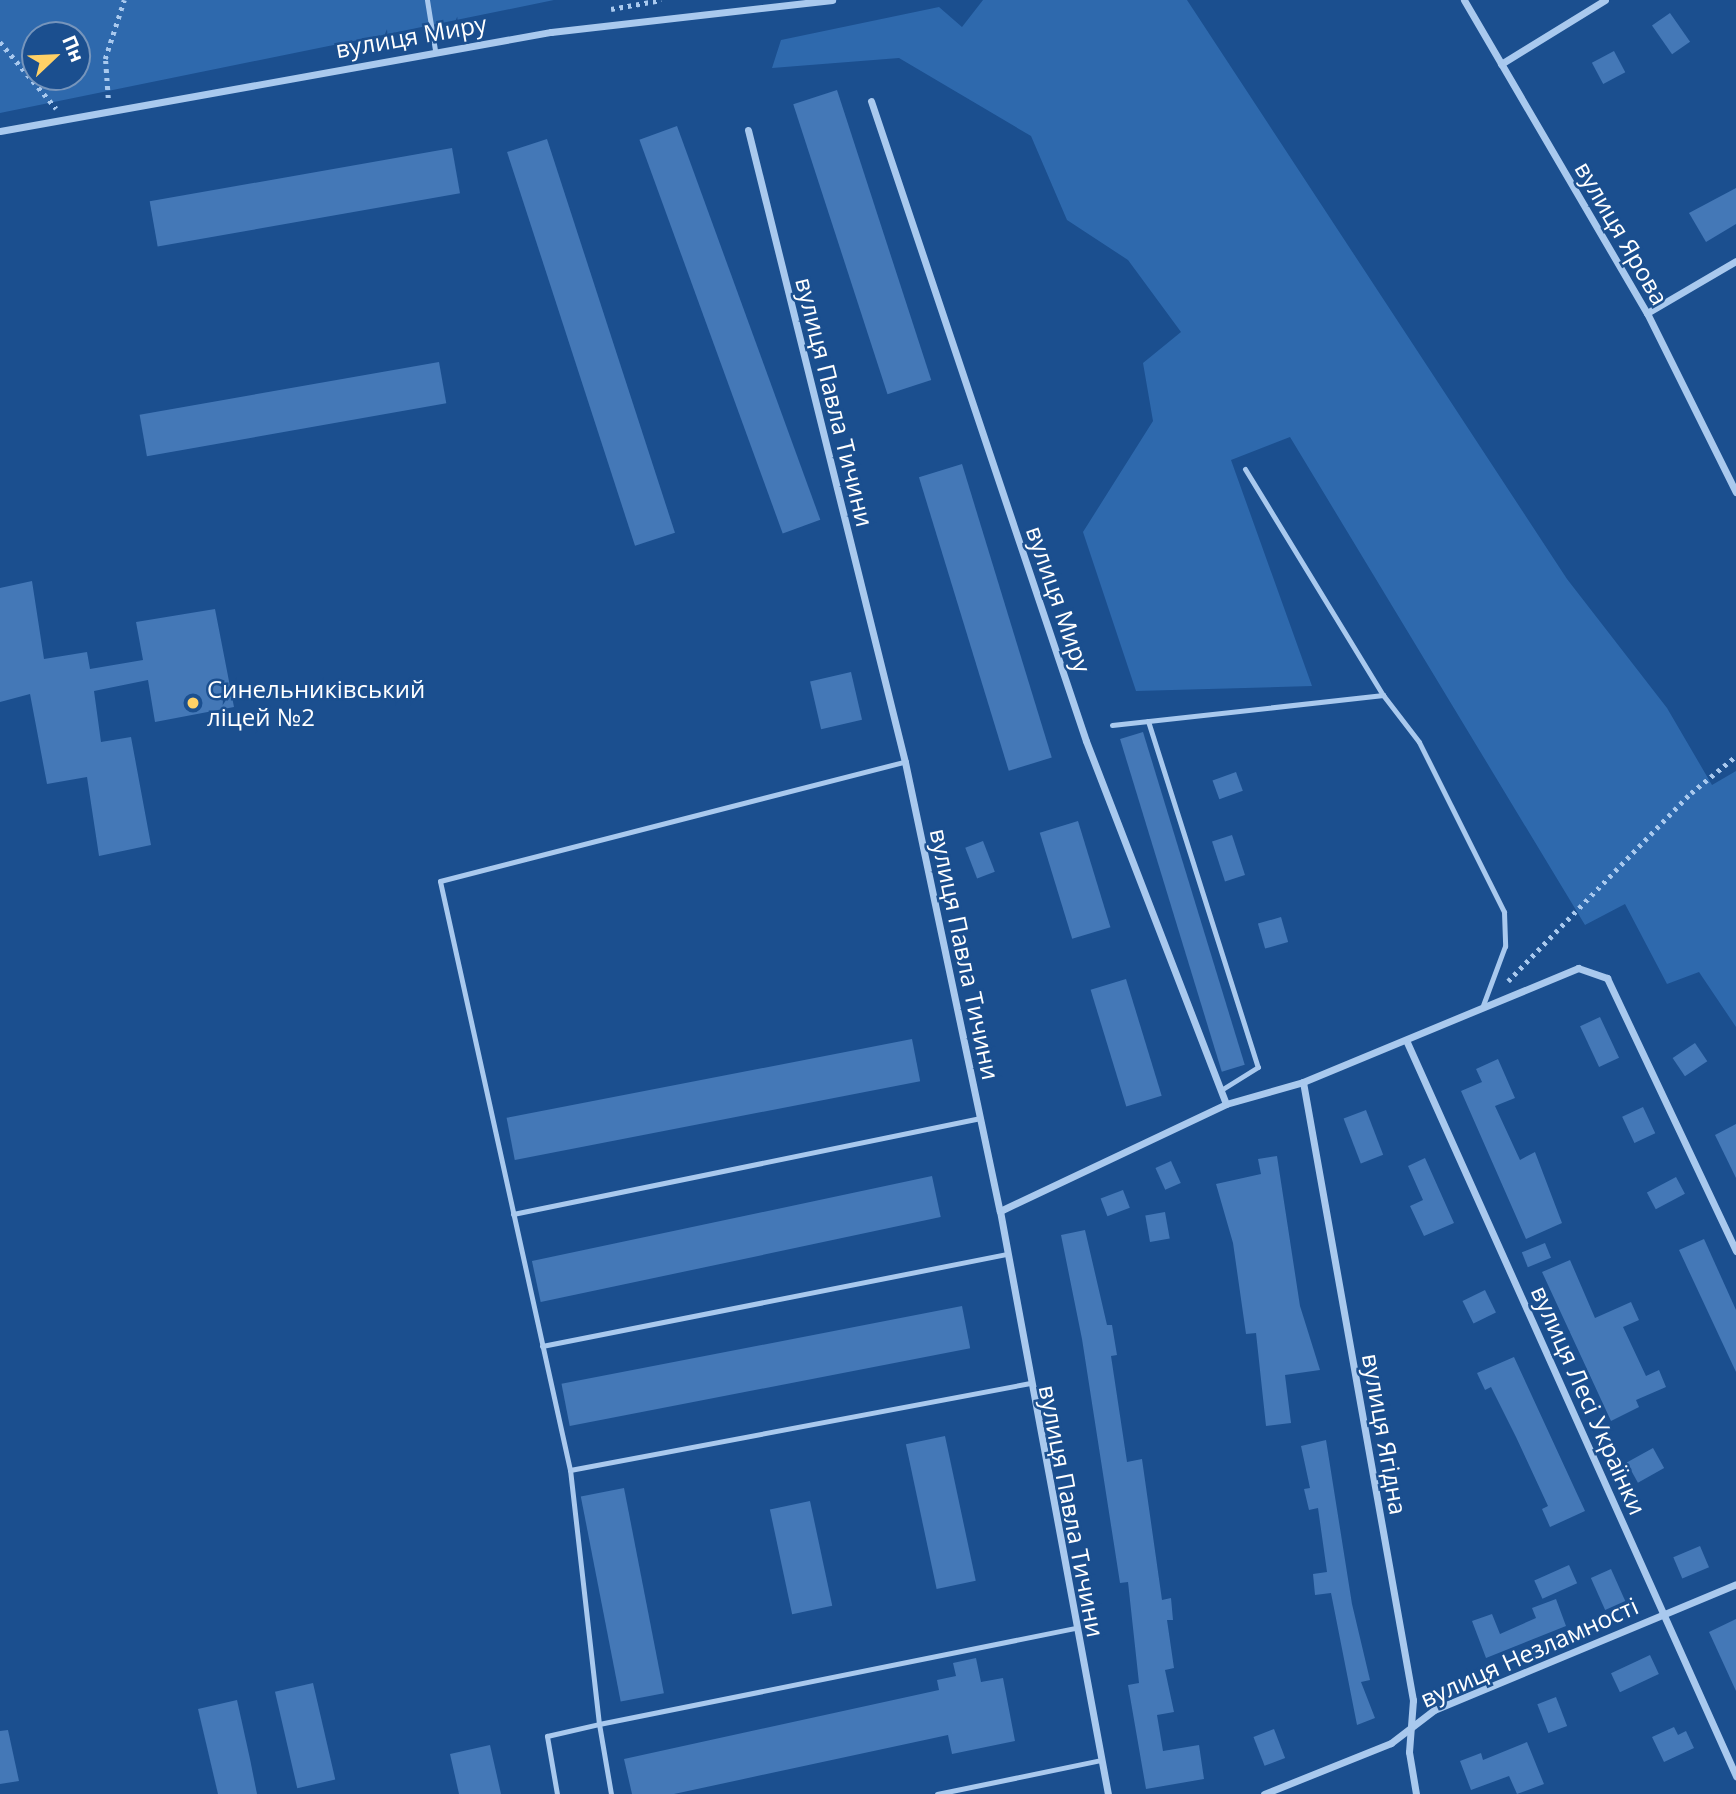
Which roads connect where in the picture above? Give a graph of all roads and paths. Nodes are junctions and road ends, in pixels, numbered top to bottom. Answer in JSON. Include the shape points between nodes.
{"nodes":[{"id":1,"x":124,"y":0,"type":"edge"},
{"id":2,"x":427,"y":0,"type":"edge"},
{"id":3,"x":832,"y":0,"type":"edge"},
{"id":4,"x":1464,"y":0,"type":"edge"},
{"id":5,"x":1605,"y":0,"type":"edge"},
{"id":6,"x":0,"y":42,"type":"edge"},
{"id":7,"x":435,"y":50,"type":"junction"},
{"id":8,"x":1501,"y":64,"type":"junction"},
{"id":9,"x":871,"y":101,"type":"dead end"},
{"id":10,"x":109,"y":110,"type":"junction"},
{"id":11,"x":66,"y":118,"type":"junction"},
{"id":12,"x":748,"y":130,"type":"dead end"},
{"id":13,"x":0,"y":131,"type":"edge"},
{"id":14,"x":1736,"y":261,"type":"edge"},
{"id":15,"x":1647,"y":313,"type":"junction"},
{"id":16,"x":1245,"y":469,"type":"dead end"},
{"id":17,"x":1736,"y":492,"type":"edge"},
{"id":18,"x":1383,"y":695,"type":"junction"},
{"id":19,"x":1148,"y":721,"type":"junction"},
{"id":20,"x":1112,"y":725,"type":"dead end"},
{"id":21,"x":1736,"y":756,"type":"edge"},
{"id":22,"x":905,"y":762,"type":"junction"},
{"id":23,"x":1501,"y":989,"type":"dead end"},
{"id":24,"x":1482,"y":1008,"type":"junction"},
{"id":25,"x":1406,"y":1040,"type":"junction"},
{"id":26,"x":1303,"y":1082,"type":"junction"},
{"id":27,"x":1221,"y":1090,"type":"junction"},
{"id":28,"x":1226,"y":1104,"type":"junction"},
{"id":29,"x":979,"y":1118,"type":"junction"},
{"id":30,"x":1000,"y":1211,"type":"junction"},
{"id":31,"x":513,"y":1214,"type":"junction"},
{"id":32,"x":1736,"y":1251,"type":"edge"},
{"id":33,"x":1006,"y":1254,"type":"junction"},
{"id":34,"x":542,"y":1346,"type":"junction"},
{"id":35,"x":1029,"y":1383,"type":"junction"},
{"id":36,"x":570,"y":1470,"type":"junction"},
{"id":37,"x":1736,"y":1584,"type":"edge"},
{"id":38,"x":1664,"y":1614,"type":"junction"},
{"id":39,"x":1074,"y":1628,"type":"junction"},
{"id":40,"x":599,"y":1724,"type":"junction"},
{"id":41,"x":1412,"y":1725,"type":"junction"},
{"id":42,"x":1101,"y":1760,"type":"junction"},
{"id":43,"x":1736,"y":1776,"type":"edge"},
{"id":44,"x":557,"y":1794,"type":"edge"},
{"id":45,"x":611,"y":1794,"type":"edge"},
{"id":46,"x":937,"y":1794,"type":"edge"},
{"id":47,"x":1108,"y":1794,"type":"edge"},
{"id":48,"x":1264,"y":1794,"type":"edge"},
{"id":49,"x":1416,"y":1794,"type":"edge"}],
"edges":[{"from":1,"to":10,"type":"path","via":[[105,59]]},
{"from":2,"to":7,"type":"lane"},
{"from":3,"to":7,"type":"street","name":"вулиця Миру"},
{"from":4,"to":8,"type":"street","name":"вулиця Ярова"},
{"from":5,"to":8,"type":"street"},
{"from":6,"to":11,"type":"path"},
{"from":7,"to":10,"type":"street","name":"вулиця Миру"},
{"from":8,"to":15,"type":"street","name":"вулиця Ярова"},
{"from":9,"to":27,"type":"street","name":"вулиця Миру","via":[[1086,741]]},
{"from":10,"to":11,"type":"street","name":"вулиця Миру"},
{"from":11,"to":13,"type":"street","name":"вулиця Миру"},
{"from":12,"to":22,"type":"street","name":"вулиця Павла Тичини"},
{"from":14,"to":15,"type":"street"},
{"from":15,"to":17,"type":"street","name":"вулиця Ярова"},
{"from":16,"to":18,"type":"lane"},
{"from":18,"to":19,"type":"lane"},
{"from":18,"to":24,"type":"lane","via":[[1419,742],[1504,912],[1505,946]]},
{"from":19,"to":20,"type":"lane"},
{"from":19,"to":27,"type":"lane","via":[[1258,1067]]},
{"from":21,"to":23,"type":"path","via":[[1691,793]]},
{"from":22,"to":29,"type":"street","name":"вулиця Павла Тичини"},
{"from":22,"to":31,"type":"lane","via":[[440,881]]},
{"from":24,"to":25,"type":"street"},
{"from":24,"to":32,"type":"street","via":[[1578,968],[1607,978]]},
{"from":25,"to":26,"type":"street"},
{"from":25,"to":38,"type":"street","name":"вулиця Лесі Українки"},
{"from":26,"to":28,"type":"street"},
{"from":26,"to":41,"type":"street","name":"вулиця Ягідна","via":[[1410,1686]]},
{"from":27,"to":28,"type":"street","name":"вулиця Миру"},
{"from":28,"to":30,"type":"street"},
{"from":29,"to":30,"type":"street","name":"вулиця Павла Тичини"},
{"from":29,"to":31,"type":"lane"},
{"from":30,"to":33,"type":"street","name":"вулиця Павла Тичини"},
{"from":31,"to":34,"type":"lane"},
{"from":33,"to":34,"type":"lane"},
{"from":33,"to":35,"type":"street","name":"вулиця Павла Тичини"},
{"from":34,"to":36,"type":"lane"},
{"from":35,"to":36,"type":"lane"},
{"from":35,"to":39,"type":"street","name":"вулиця Павла Тичини"},
{"from":36,"to":40,"type":"lane"},
{"from":37,"to":38,"type":"street","name":"вулиця Незламності"},
{"from":38,"to":41,"type":"street","name":"вулиця Незламності","via":[[1434,1710]]},
{"from":38,"to":43,"type":"street","name":"вулиця Лесі Українки"},
{"from":39,"to":40,"type":"lane"},
{"from":39,"to":42,"type":"street","name":"вулиця Павла Тичини"},
{"from":40,"to":44,"type":"lane","via":[[547,1736]]},
{"from":40,"to":45,"type":"lane"},
{"from":41,"to":48,"type":"street","name":"вулиця Незламності","via":[[1391,1743]]},
{"from":41,"to":49,"type":"street","name":"вулиця Ягідна","via":[[1409,1752]]},
{"from":42,"to":46,"type":"lane"},
{"from":42,"to":47,"type":"street","name":"вулиця Павла Тичини"}]}
